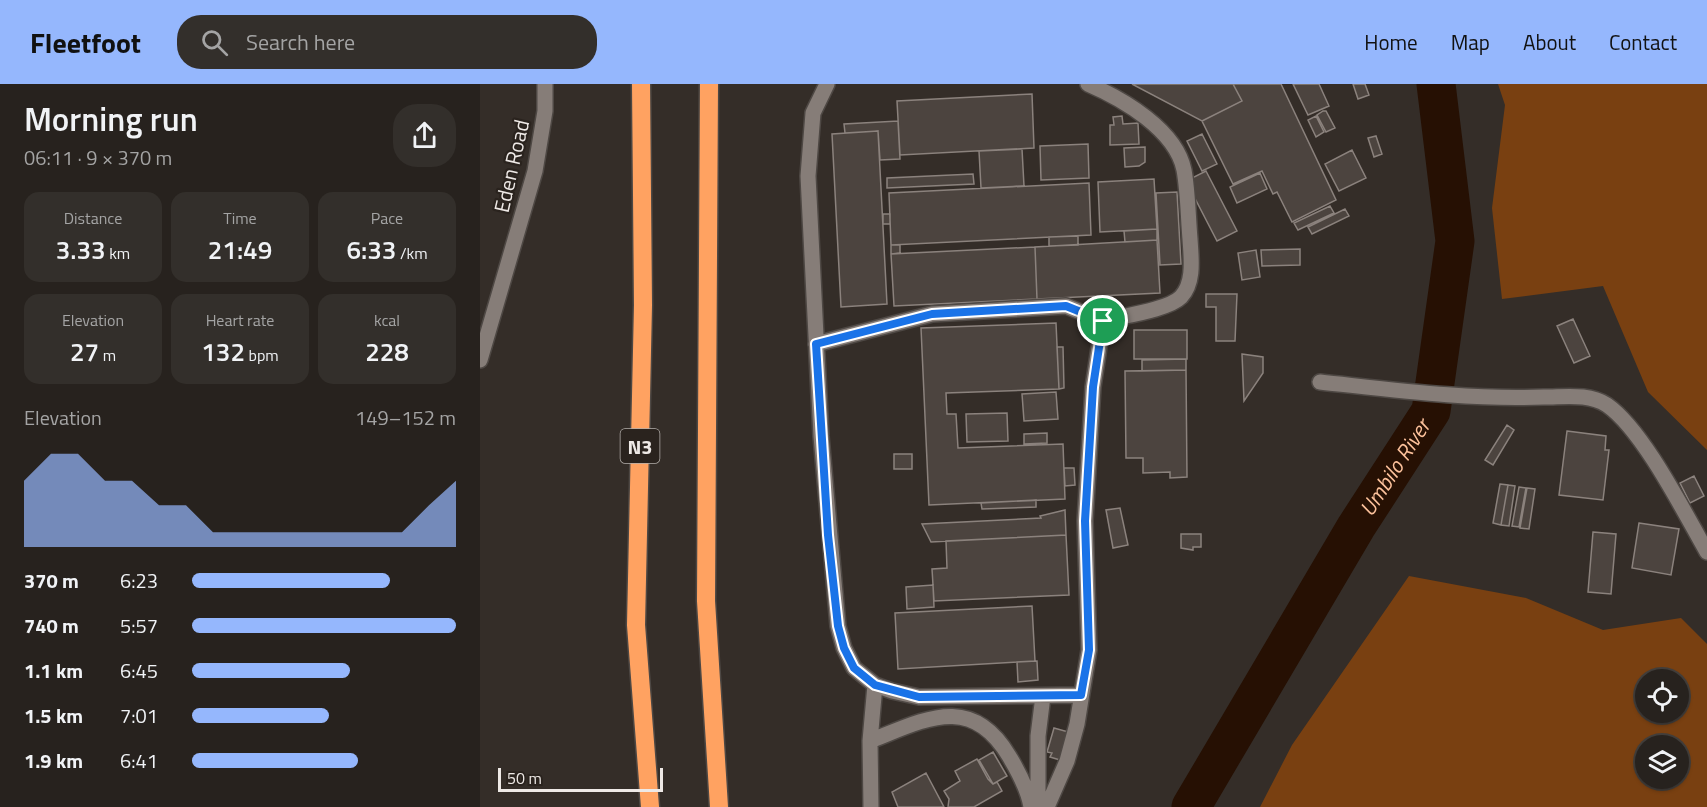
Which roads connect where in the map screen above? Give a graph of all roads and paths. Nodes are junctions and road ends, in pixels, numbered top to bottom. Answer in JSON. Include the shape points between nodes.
{"nodes":[{"id":1,"x":545,"y":84,"type":"edge"},
{"id":2,"x":641,"y":84,"type":"edge"},
{"id":3,"x":709,"y":84,"type":"edge"},
{"id":4,"x":1088,"y":84,"type":"edge"},
{"id":5,"x":823,"y":86,"type":"edge"},
{"id":6,"x":1103,"y":321,"type":"junction"},
{"id":7,"x":816,"y":344,"type":"junction"},
{"id":8,"x":480,"y":360,"type":"edge"},
{"id":9,"x":1320,"y":382,"type":"dead end"},
{"id":10,"x":1707,"y":552,"type":"edge"},
{"id":11,"x":875,"y":685,"type":"junction"},
{"id":12,"x":1081,"y":695,"type":"junction"},
{"id":13,"x":1043,"y":696,"type":"junction"},
{"id":14,"x":870,"y":741,"type":"junction"},
{"id":15,"x":650,"y":807,"type":"edge"},
{"id":16,"x":719,"y":807,"type":"edge"},
{"id":17,"x":871,"y":807,"type":"edge"},
{"id":18,"x":1031,"y":807,"type":"edge"},
{"id":19,"x":1038,"y":807,"type":"edge"},
{"id":20,"x":1047,"y":807,"type":"edge"}],
"edges":[{"from":1,"to":8,"type":"street","name":"Eden Road","via":[[545,111],[535,171]]},
{"from":2,"to":15,"type":"highway","number":"N3","via":[[642,305],[636,625]]},
{"from":3,"to":16,"type":"highway","via":[[706,601]]},
{"from":4,"to":6,"type":"street","via":[[1149,119],[1174,146],[1184,169],[1192,259],[1190,281],[1181,297],[1168,305]]},
{"from":5,"to":7,"type":"street","via":[[813,113],[809,147]]},
{"from":6,"to":7,"type":"street","via":[[1066,306],[932,314]]},
{"from":6,"to":12,"type":"street","via":[[1092,398],[1085,521],[1089,650]]},
{"from":7,"to":11,"type":"street","via":[[838,626],[854,668]]},
{"from":9,"to":10,"type":"street","via":[[1463,397],[1582,396],[1606,404],[1628,425],[1661,473]]},
{"from":11,"to":13,"type":"street","via":[[919,697]]},
{"from":11,"to":14,"type":"street"},
{"from":12,"to":13,"type":"street"},
{"from":12,"to":20,"type":"street","via":[[1067,761]]},
{"from":13,"to":19,"type":"street","via":[[1038,736]]},
{"from":14,"to":17,"type":"street"},
{"from":14,"to":18,"type":"street","via":[[932,718],[978,722],[1004,747],[1019,773]]}]}
